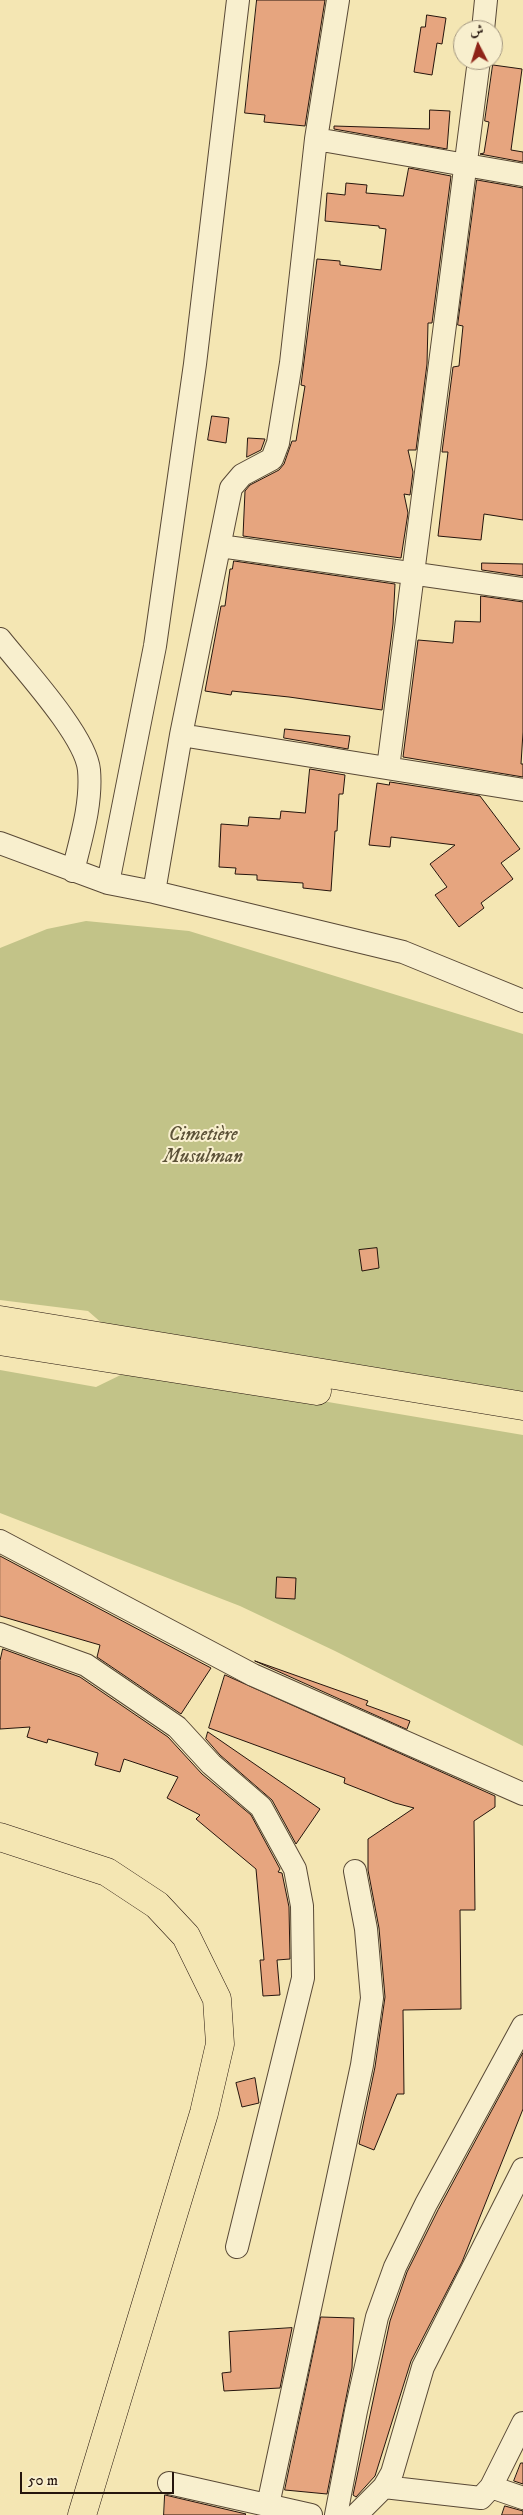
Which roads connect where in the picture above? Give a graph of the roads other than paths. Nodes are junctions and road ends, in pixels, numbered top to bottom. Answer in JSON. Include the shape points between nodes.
{"nodes":[{"id":1,"x":238,"y":0,"type":"edge"},
{"id":2,"x":338,"y":0,"type":"edge"},
{"id":3,"x":486,"y":0,"type":"edge"},
{"id":4,"x":484,"y":20,"type":"edge"},
{"id":5,"x":478,"y":70,"type":"edge"},
{"id":6,"x":316,"y":139,"type":"junction"},
{"id":7,"x":466,"y":166,"type":"junction"},
{"id":8,"x":523,"y":175,"type":"edge"},
{"id":9,"x":220,"y":546,"type":"junction"},
{"id":10,"x":412,"y":574,"type":"junction"},
{"id":11,"x":523,"y":588,"type":"edge"},
{"id":12,"x":0,"y":639,"type":"edge"},
{"id":13,"x":181,"y":735,"type":"junction"},
{"id":14,"x":388,"y":768,"type":"junction"},
{"id":15,"x":523,"y":790,"type":"edge"},
{"id":16,"x":0,"y":843,"type":"edge"},
{"id":17,"x":73,"y":871,"type":"junction"},
{"id":18,"x":108,"y":883,"type":"junction"},
{"id":19,"x":154,"y":892,"type":"junction"},
{"id":20,"x":523,"y":1001,"type":"edge"},
{"id":21,"x":0,"y":1320,"type":"edge"},
{"id":22,"x":0,"y":1341,"type":"edge"},
{"id":23,"x":523,"y":1406,"type":"edge"},
{"id":24,"x":523,"y":1424,"type":"edge"},
{"id":25,"x":0,"y":1541,"type":"edge"},
{"id":26,"x":0,"y":1634,"type":"edge"},
{"id":27,"x":523,"y":1794,"type":"edge"},
{"id":28,"x":0,"y":1837,"type":"edge"},
{"id":29,"x":355,"y":1871,"type":"dead end"},
{"id":30,"x":523,"y":2026,"type":"edge"},
{"id":31,"x":523,"y":2169,"type":"edge"},
{"id":32,"x":237,"y":2247,"type":"dead end"},
{"id":33,"x":523,"y":2423,"type":"edge"},
{"id":34,"x":169,"y":2483,"type":"dead end"},
{"id":35,"x":384,"y":2487,"type":"junction"},
{"id":36,"x":523,"y":2498,"type":"edge"},
{"id":37,"x":482,"y":2500,"type":"edge"},
{"id":38,"x":268,"y":2505,"type":"junction"},
{"id":39,"x":82,"y":2515,"type":"edge"},
{"id":40,"x":311,"y":2515,"type":"edge"},
{"id":41,"x":336,"y":2515,"type":"edge"},
{"id":42,"x":356,"y":2515,"type":"edge"}],
"edges":[{"from":1,"to":18,"type":"street","via":[[195,364],[155,646]]},
{"from":2,"to":6,"type":"street"},
{"from":3,"to":4,"type":"street"},
{"from":5,"to":7,"type":"street"},
{"from":6,"to":7,"type":"street"},
{"from":6,"to":9,"type":"street","via":[[291,363],[278,443],[272,459],[242,475],[231,488]]},
{"from":7,"to":8,"type":"street"},
{"from":7,"to":10,"type":"street"},
{"from":9,"to":10,"type":"street"},
{"from":9,"to":13,"type":"street"},
{"from":10,"to":11,"type":"street"},
{"from":10,"to":14,"type":"street"},
{"from":12,"to":17,"type":"street","via":[[78,737],[89,769],[88,808]]},
{"from":13,"to":14,"type":"street"},
{"from":13,"to":19,"type":"street"},
{"from":14,"to":15,"type":"street"},
{"from":16,"to":17,"type":"street"},
{"from":17,"to":18,"type":"street"},
{"from":18,"to":19,"type":"street"},
{"from":19,"to":20,"type":"street","via":[[404,952]]},
{"from":21,"to":23,"type":"main road"},
{"from":22,"to":24,"type":"main road"},
{"from":25,"to":27,"type":"street","via":[[253,1675]]},
{"from":26,"to":32,"type":"street","via":[[86,1665],[177,1727],[211,1764],[262,1807],[295,1869],[302,1906],[303,1978]]},
{"from":28,"to":39,"type":"main road","via":[[107,1872],[157,1905],[186,1936],[217,1999],[220,2044],[204,2113]]},
{"from":29,"to":38,"type":"street","via":[[366,1929],[372,1998],[362,2065]]},
{"from":30,"to":41,"type":"street","via":[[395,2267],[377,2317]]},
{"from":31,"to":35,"type":"street","via":[[423,2367],[392,2473]]},
{"from":33,"to":37,"type":"street"},
{"from":34,"to":38,"type":"street"},
{"from":35,"to":37,"type":"street"},
{"from":35,"to":42,"type":"street"},
{"from":36,"to":37,"type":"street"},
{"from":38,"to":40,"type":"street"}]}
